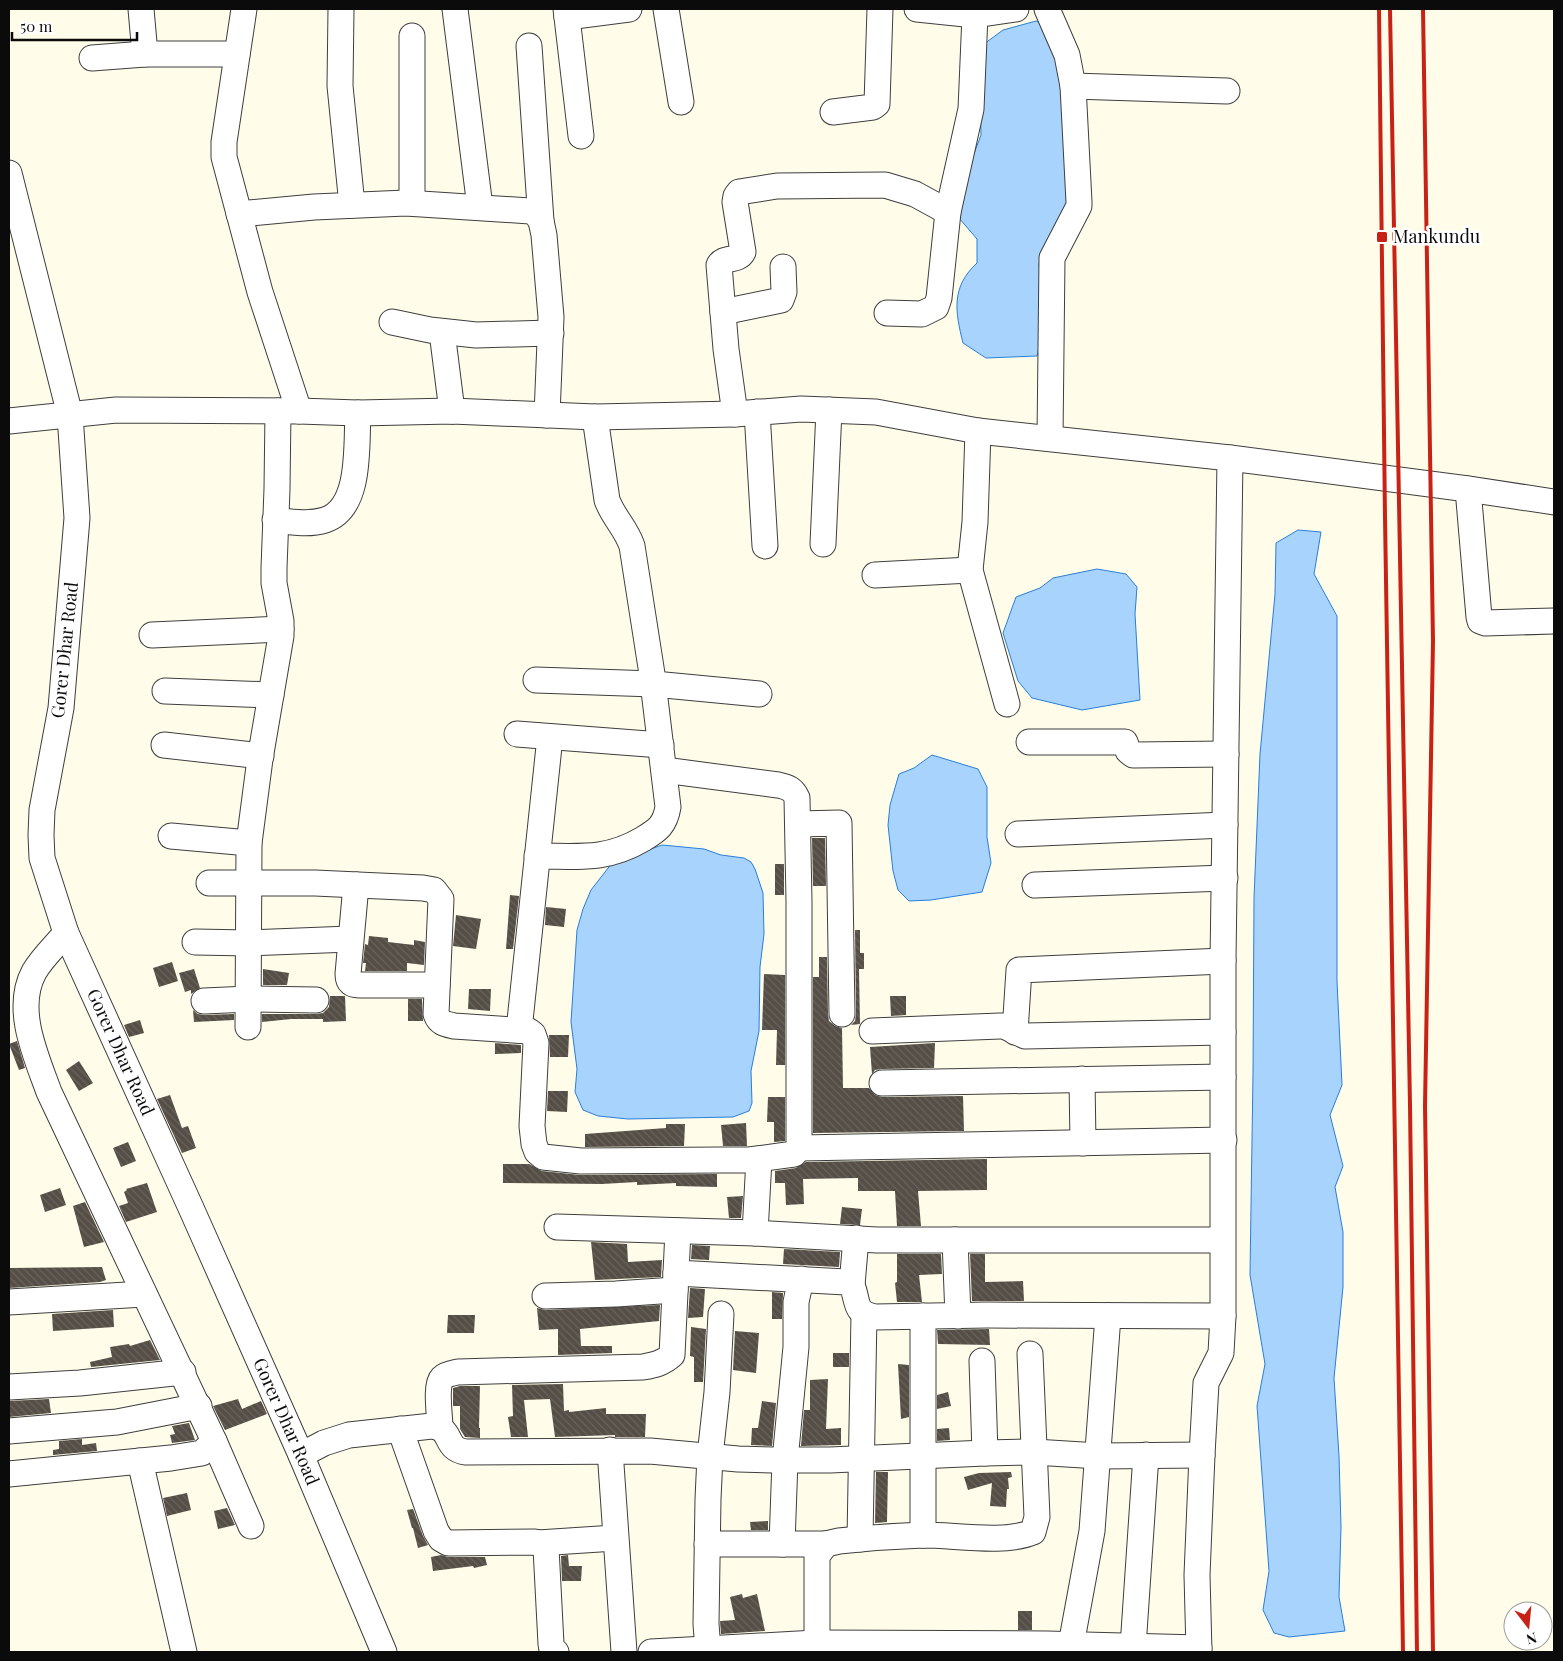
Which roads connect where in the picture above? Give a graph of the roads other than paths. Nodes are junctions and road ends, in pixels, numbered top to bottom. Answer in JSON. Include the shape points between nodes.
{"nodes":[{"id":1,"x":141,"y":9,"type":"edge"},
{"id":2,"x":244,"y":9,"type":"edge"},
{"id":3,"x":341,"y":9,"type":"edge"},
{"id":4,"x":455,"y":9,"type":"edge"},
{"id":5,"x":621,"y":9,"type":"edge"},
{"id":6,"x":666,"y":9,"type":"edge"},
{"id":7,"x":880,"y":9,"type":"edge"},
{"id":8,"x":917,"y":9,"type":"edge"},
{"id":9,"x":1016,"y":9,"type":"edge"},
{"id":10,"x":1048,"y":9,"type":"edge"},
{"id":11,"x":566,"y":13,"type":"edge"},
{"id":12,"x":975,"y":15,"type":"junction"},
{"id":13,"x":412,"y":36,"type":"dead end"},
{"id":14,"x":529,"y":46,"type":"dead end"},
{"id":15,"x":146,"y":54,"type":"junction"},
{"id":16,"x":237,"y":54,"type":"junction"},
{"id":17,"x":92,"y":58,"type":"dead end"},
{"id":18,"x":1073,"y":86,"type":"junction"},
{"id":19,"x":1227,"y":92,"type":"dead end"},
{"id":20,"x":681,"y":102,"type":"dead end"},
{"id":21,"x":833,"y":112,"type":"dead end"},
{"id":22,"x":581,"y":136,"type":"dead end"},
{"id":23,"x":9,"y":173,"type":"edge"},
{"id":24,"x":412,"y":203,"type":"junction"},
{"id":25,"x":352,"y":204,"type":"junction"},
{"id":26,"x":480,"y":207,"type":"junction"},
{"id":27,"x":948,"y":212,"type":"junction"},
{"id":28,"x":238,"y":214,"type":"junction"},
{"id":29,"x":541,"y":221,"type":"junction"},
{"id":30,"x":783,"y":267,"type":"dead end"},
{"id":31,"x":722,"y":312,"type":"junction"},
{"id":32,"x":886,"y":313,"type":"dead end"},
{"id":33,"x":392,"y":322,"type":"dead end"},
{"id":34,"x":442,"y":332,"type":"junction"},
{"id":35,"x":551,"y":333,"type":"junction"},
{"id":36,"x":829,"y":410,"type":"junction"},
{"id":37,"x":288,"y":411,"type":"junction"},
{"id":38,"x":452,"y":411,"type":"junction"},
{"id":39,"x":358,"y":413,"type":"junction"},
{"id":40,"x":746,"y":413,"type":"junction"},
{"id":41,"x":70,"y":415,"type":"junction"},
{"id":42,"x":547,"y":415,"type":"junction"},
{"id":43,"x":595,"y":417,"type":"junction"},
{"id":44,"x":9,"y":421,"type":"edge"},
{"id":45,"x":978,"y":431,"type":"junction"},
{"id":46,"x":1050,"y":438,"type":"junction"},
{"id":47,"x":1230,"y":458,"type":"junction"},
{"id":48,"x":1468,"y":489,"type":"junction"},
{"id":49,"x":1554,"y":502,"type":"edge"},
{"id":50,"x":275,"y":520,"type":"junction"},
{"id":51,"x":823,"y":544,"type":"dead end"},
{"id":52,"x":765,"y":546,"type":"dead end"},
{"id":53,"x":970,"y":570,"type":"junction"},
{"id":54,"x":875,"y":575,"type":"dead end"},
{"id":55,"x":1554,"y":621,"type":"edge"},
{"id":56,"x":281,"y":629,"type":"junction"},
{"id":57,"x":152,"y":636,"type":"dead end"},
{"id":58,"x":536,"y":680,"type":"dead end"},
{"id":59,"x":654,"y":684,"type":"junction"},
{"id":60,"x":166,"y":691,"type":"dead end"},
{"id":61,"x":759,"y":694,"type":"dead end"},
{"id":62,"x":271,"y":695,"type":"junction"},
{"id":63,"x":1007,"y":704,"type":"dead end"},
{"id":64,"x":517,"y":734,"type":"dead end"},
{"id":65,"x":550,"y":736,"type":"junction"},
{"id":66,"x":1029,"y":742,"type":"dead end"},
{"id":67,"x":164,"y":745,"type":"dead end"},
{"id":68,"x":661,"y":745,"type":"junction"},
{"id":69,"x":1226,"y":754,"type":"junction"},
{"id":70,"x":261,"y":756,"type":"junction"},
{"id":71,"x":664,"y":770,"type":"junction"},
{"id":72,"x":799,"y":824,"type":"junction"},
{"id":73,"x":1225,"y":825,"type":"junction"},
{"id":74,"x":1018,"y":834,"type":"dead end"},
{"id":75,"x":171,"y":836,"type":"dead end"},
{"id":76,"x":249,"y":844,"type":"junction"},
{"id":77,"x":538,"y":856,"type":"junction"},
{"id":78,"x":1225,"y":878,"type":"junction"},
{"id":79,"x":210,"y":883,"type":"dead end"},
{"id":80,"x":249,"y":884,"type":"junction"},
{"id":81,"x":1035,"y":885,"type":"dead end"},
{"id":82,"x":356,"y":886,"type":"junction"},
{"id":83,"x":66,"y":933,"type":"junction"},
{"id":84,"x":350,"y":939,"type":"junction"},
{"id":85,"x":195,"y":942,"type":"dead end"},
{"id":86,"x":249,"y":943,"type":"junction"},
{"id":87,"x":1223,"y":961,"type":"junction"},
{"id":88,"x":437,"y":986,"type":"junction"},
{"id":89,"x":249,"y":999,"type":"junction"},
{"id":90,"x":316,"y":1000,"type":"dead end"},
{"id":91,"x":204,"y":1001,"type":"dead end"},
{"id":92,"x":842,"y":1014,"type":"dead end"},
{"id":93,"x":248,"y":1028,"type":"dead end"},
{"id":94,"x":519,"y":1030,"type":"junction"},
{"id":95,"x":18,"y":1031,"type":"edge"},
{"id":96,"x":872,"y":1031,"type":"dead end"},
{"id":97,"x":1015,"y":1032,"type":"junction"},
{"id":98,"x":1223,"y":1032,"type":"junction"},
{"id":99,"x":1224,"y":1077,"type":"junction"},
{"id":100,"x":1082,"y":1079,"type":"junction"},
{"id":101,"x":882,"y":1083,"type":"dead end"},
{"id":102,"x":1224,"y":1140,"type":"junction"},
{"id":103,"x":1083,"y":1143,"type":"junction"},
{"id":104,"x":799,"y":1148,"type":"junction"},
{"id":105,"x":759,"y":1159,"type":"junction"},
{"id":106,"x":557,"y":1227,"type":"dead end"},
{"id":107,"x":678,"y":1231,"type":"junction"},
{"id":108,"x":755,"y":1233,"type":"junction"},
{"id":109,"x":856,"y":1238,"type":"junction"},
{"id":110,"x":955,"y":1240,"type":"junction"},
{"id":111,"x":1222,"y":1240,"type":"junction"},
{"id":112,"x":801,"y":1279,"type":"junction"},
{"id":113,"x":676,"y":1281,"type":"junction"},
{"id":114,"x":852,"y":1285,"type":"junction"},
{"id":115,"x":144,"y":1294,"type":"junction"},
{"id":116,"x":545,"y":1296,"type":"dead end"},
{"id":117,"x":9,"y":1302,"type":"edge"},
{"id":118,"x":721,"y":1314,"type":"dead end"},
{"id":119,"x":864,"y":1314,"type":"junction"},
{"id":120,"x":923,"y":1316,"type":"junction"},
{"id":121,"x":958,"y":1316,"type":"junction"},
{"id":122,"x":1108,"y":1316,"type":"junction"},
{"id":123,"x":1223,"y":1316,"type":"junction"},
{"id":124,"x":1030,"y":1354,"type":"dead end"},
{"id":125,"x":982,"y":1361,"type":"dead end"},
{"id":126,"x":182,"y":1372,"type":"junction"},
{"id":127,"x":9,"y":1387,"type":"edge"},
{"id":128,"x":199,"y":1406,"type":"junction"},
{"id":129,"x":440,"y":1427,"type":"junction"},
{"id":130,"x":400,"y":1429,"type":"junction"},
{"id":131,"x":9,"y":1431,"type":"edge"},
{"id":132,"x":214,"y":1441,"type":"junction"},
{"id":133,"x":610,"y":1450,"type":"junction"},
{"id":134,"x":1034,"y":1452,"type":"junction"},
{"id":135,"x":985,"y":1453,"type":"junction"},
{"id":136,"x":301,"y":1455,"type":"junction"},
{"id":137,"x":1146,"y":1455,"type":"junction"},
{"id":138,"x":1202,"y":1455,"type":"junction"},
{"id":139,"x":710,"y":1456,"type":"junction"},
{"id":140,"x":924,"y":1456,"type":"junction"},
{"id":141,"x":1099,"y":1456,"type":"junction"},
{"id":142,"x":862,"y":1458,"type":"junction"},
{"id":143,"x":785,"y":1460,"type":"junction"},
{"id":144,"x":140,"y":1461,"type":"junction"},
{"id":145,"x":9,"y":1474,"type":"edge"},
{"id":146,"x":251,"y":1526,"type":"dead end"},
{"id":147,"x":923,"y":1536,"type":"junction"},
{"id":148,"x":615,"y":1538,"type":"junction"},
{"id":149,"x":860,"y":1539,"type":"junction"},
{"id":150,"x":538,"y":1543,"type":"junction"},
{"id":151,"x":707,"y":1544,"type":"junction"},
{"id":152,"x":782,"y":1544,"type":"junction"},
{"id":153,"x":826,"y":1544,"type":"junction"},
{"id":154,"x":1054,"y":1647,"type":"edge"},
{"id":155,"x":817,"y":1648,"type":"edge"},
{"id":156,"x":882,"y":1648,"type":"edge"},
{"id":157,"x":1133,"y":1648,"type":"junction"},
{"id":158,"x":708,"y":1650,"type":"junction"},
{"id":159,"x":1199,"y":1650,"type":"edge"},
{"id":160,"x":184,"y":1652,"type":"edge"},
{"id":161,"x":384,"y":1652,"type":"edge"},
{"id":162,"x":556,"y":1652,"type":"edge"},
{"id":163,"x":624,"y":1652,"type":"edge"},
{"id":164,"x":651,"y":1652,"type":"edge"}],
"edges":[{"from":1,"to":15,"type":"street"},
{"from":2,"to":16,"type":"street"},
{"from":3,"to":25,"type":"street","via":[[340,86]]},
{"from":4,"to":26,"type":"street"},
{"from":5,"to":11,"type":"street"},
{"from":6,"to":20,"type":"street"},
{"from":7,"to":21,"type":"street","via":[[877,104]]},
{"from":8,"to":12,"type":"street"},
{"from":9,"to":12,"type":"street"},
{"from":10,"to":18,"type":"street","via":[[1067,55]]},
{"from":11,"to":22,"type":"street"},
{"from":12,"to":27,"type":"street","via":[[971,109]]},
{"from":13,"to":24,"type":"street"},
{"from":14,"to":29,"type":"street"},
{"from":15,"to":16,"type":"street"},
{"from":15,"to":17,"type":"street"},
{"from":16,"to":28,"type":"street","via":[[224,157]]},
{"from":18,"to":19,"type":"street"},
{"from":18,"to":46,"type":"street","via":[[1079,206],[1052,258]]},
{"from":23,"to":41,"type":"street","name":"Gorer Dhar Road"},
{"from":24,"to":25,"type":"street"},
{"from":24,"to":26,"type":"street"},
{"from":25,"to":28,"type":"street"},
{"from":26,"to":29,"type":"street","via":[[530,211]]},
{"from":27,"to":31,"type":"street","via":[[915,194],[885,185],[777,186],[740,192],[735,202],[743,252],[738,258],[720,262]]},
{"from":27,"to":32,"type":"street","via":[[936,307],[922,314]]},
{"from":28,"to":37,"type":"street"},
{"from":29,"to":35,"type":"street"},
{"from":30,"to":31,"type":"street","via":[[784,292],[781,300]]},
{"from":31,"to":40,"type":"street","via":[[726,349]]},
{"from":33,"to":34,"type":"street"},
{"from":34,"to":35,"type":"street","via":[[476,335]]},
{"from":34,"to":38,"type":"street"},
{"from":35,"to":42,"type":"street"},
{"from":36,"to":40,"type":"street"},
{"from":36,"to":45,"type":"street","via":[[876,412]]},
{"from":36,"to":51,"type":"street"},
{"from":37,"to":39,"type":"street"},
{"from":37,"to":41,"type":"street","via":[[108,411]]},
{"from":37,"to":50,"type":"street"},
{"from":38,"to":39,"type":"street"},
{"from":38,"to":42,"type":"street"},
{"from":39,"to":50,"type":"street","via":[[352,492],[345,504],[326,520]]},
{"from":40,"to":43,"type":"street"},
{"from":40,"to":52,"type":"street"},
{"from":41,"to":44,"type":"street"},
{"from":41,"to":83,"type":"street","name":"Gorer Dhar Road","via":[[77,518],[61,708],[42,810],[41,836],[42,858]]},
{"from":42,"to":43,"type":"street"},
{"from":43,"to":59,"type":"street","via":[[607,500],[632,546]]},
{"from":45,"to":46,"type":"street"},
{"from":45,"to":53,"type":"street"},
{"from":46,"to":47,"type":"street"},
{"from":47,"to":48,"type":"street"},
{"from":47,"to":69,"type":"street"},
{"from":48,"to":49,"type":"street"},
{"from":48,"to":55,"type":"street","via":[[1480,621]]},
{"from":50,"to":56,"type":"street","via":[[274,584]]},
{"from":53,"to":54,"type":"street"},
{"from":53,"to":63,"type":"street"},
{"from":56,"to":57,"type":"street"},
{"from":56,"to":62,"type":"street"},
{"from":58,"to":59,"type":"street"},
{"from":59,"to":61,"type":"street"},
{"from":59,"to":68,"type":"street"},
{"from":60,"to":62,"type":"street"},
{"from":62,"to":70,"type":"street"},
{"from":64,"to":65,"type":"street"},
{"from":65,"to":68,"type":"street"},
{"from":65,"to":77,"type":"street"},
{"from":66,"to":69,"type":"street","via":[[1124,742],[1133,756]]},
{"from":67,"to":70,"type":"street"},
{"from":68,"to":71,"type":"street"},
{"from":69,"to":73,"type":"street"},
{"from":70,"to":76,"type":"street"},
{"from":71,"to":72,"type":"street","via":[[790,788],[797,798]]},
{"from":71,"to":77,"type":"street","via":[[668,807],[666,819],[656,831],[606,855]]},
{"from":72,"to":92,"type":"street","via":[[839,823]]},
{"from":72,"to":104,"type":"street"},
{"from":73,"to":74,"type":"street"},
{"from":73,"to":78,"type":"street"},
{"from":75,"to":76,"type":"street"},
{"from":76,"to":80,"type":"street"},
{"from":77,"to":94,"type":"street"},
{"from":78,"to":81,"type":"street"},
{"from":78,"to":87,"type":"street"},
{"from":79,"to":80,"type":"street"},
{"from":80,"to":82,"type":"street"},
{"from":80,"to":86,"type":"street"},
{"from":82,"to":84,"type":"street"},
{"from":82,"to":88,"type":"street","via":[[423,888],[438,894],[441,905]]},
{"from":83,"to":95,"type":"street","via":[[30,981]]},
{"from":83,"to":136,"type":"street","name":"Gorer Dhar Road"},
{"from":84,"to":86,"type":"street"},
{"from":84,"to":88,"type":"street","via":[[348,978],[352,985]]},
{"from":85,"to":86,"type":"street"},
{"from":86,"to":89,"type":"street"},
{"from":87,"to":97,"type":"street","via":[[1018,970]]},
{"from":87,"to":98,"type":"street"},
{"from":88,"to":94,"type":"street","via":[[436,1014],[442,1023]]},
{"from":89,"to":90,"type":"street"},
{"from":89,"to":91,"type":"street"},
{"from":89,"to":93,"type":"street"},
{"from":94,"to":105,"type":"street","via":[[529,1031],[535,1037],[532,1126],[534,1144],[543,1157],[582,1161]]},
{"from":95,"to":115,"type":"street","via":[[30,1041],[49,1092]]},
{"from":96,"to":97,"type":"street","via":[[1000,1026]]},
{"from":97,"to":98,"type":"street","via":[[1025,1036]]},
{"from":98,"to":99,"type":"street"},
{"from":99,"to":100,"type":"street"},
{"from":99,"to":102,"type":"street"},
{"from":100,"to":101,"type":"street"},
{"from":100,"to":103,"type":"street"},
{"from":102,"to":103,"type":"street"},
{"from":102,"to":111,"type":"street"},
{"from":103,"to":104,"type":"street"},
{"from":104,"to":105,"type":"street","via":[[794,1154]]},
{"from":105,"to":108,"type":"street"},
{"from":106,"to":107,"type":"street"},
{"from":107,"to":108,"type":"street"},
{"from":107,"to":113,"type":"street"},
{"from":108,"to":109,"type":"street"},
{"from":109,"to":110,"type":"street"},
{"from":109,"to":114,"type":"street"},
{"from":110,"to":111,"type":"street"},
{"from":110,"to":121,"type":"street"},
{"from":111,"to":123,"type":"street"},
{"from":112,"to":113,"type":"street"},
{"from":112,"to":114,"type":"street"},
{"from":112,"to":143,"type":"street","via":[[796,1302],[796,1347]]},
{"from":113,"to":116,"type":"street","via":[[616,1294]]},
{"from":113,"to":129,"type":"street","via":[[672,1355],[665,1361],[643,1366],[448,1374],[441,1378],[439,1386]]},
{"from":114,"to":119,"type":"street","via":[[856,1304]]},
{"from":115,"to":117,"type":"street"},
{"from":115,"to":126,"type":"street"},
{"from":118,"to":139,"type":"street"},
{"from":119,"to":120,"type":"street","via":[[875,1317]]},
{"from":119,"to":142,"type":"street"},
{"from":120,"to":121,"type":"street"},
{"from":120,"to":140,"type":"street"},
{"from":121,"to":122,"type":"street"},
{"from":122,"to":123,"type":"street"},
{"from":122,"to":141,"type":"street"},
{"from":123,"to":138,"type":"street","via":[[1221,1354],[1206,1383]]},
{"from":124,"to":134,"type":"street"},
{"from":125,"to":135,"type":"street"},
{"from":126,"to":127,"type":"street","via":[[99,1382]]},
{"from":126,"to":128,"type":"street"},
{"from":128,"to":131,"type":"street","via":[[117,1422]]},
{"from":128,"to":132,"type":"street"},
{"from":129,"to":130,"type":"street"},
{"from":129,"to":133,"type":"street","via":[[457,1451]]},
{"from":130,"to":136,"type":"street","via":[[349,1435]]},
{"from":130,"to":150,"type":"street","via":[[441,1539],[448,1543]]},
{"from":132,"to":144,"type":"street","via":[[202,1453]]},
{"from":132,"to":146,"type":"street"},
{"from":133,"to":139,"type":"street"},
{"from":133,"to":148,"type":"street"},
{"from":134,"to":135,"type":"street"},
{"from":134,"to":141,"type":"street"},
{"from":134,"to":147,"type":"street","via":[[1037,1517],[1033,1532],[1023,1537],[1003,1538]]},
{"from":135,"to":140,"type":"street"},
{"from":136,"to":161,"type":"street","name":"Gorer Dhar Road"},
{"from":137,"to":138,"type":"street"},
{"from":137,"to":141,"type":"street"},
{"from":137,"to":157,"type":"street"},
{"from":138,"to":159,"type":"street","via":[[1197,1575]]},
{"from":139,"to":143,"type":"street"},
{"from":139,"to":151,"type":"street"},
{"from":140,"to":142,"type":"street"},
{"from":140,"to":147,"type":"street"},
{"from":141,"to":154,"type":"street","via":[[1092,1532]]},
{"from":142,"to":143,"type":"street"},
{"from":142,"to":149,"type":"street"},
{"from":143,"to":152,"type":"street"},
{"from":144,"to":145,"type":"street"},
{"from":144,"to":160,"type":"street"},
{"from":147,"to":149,"type":"street"},
{"from":148,"to":150,"type":"street"},
{"from":148,"to":163,"type":"street"},
{"from":149,"to":153,"type":"street"},
{"from":150,"to":162,"type":"street","via":[[546,1548],[551,1644]]},
{"from":151,"to":152,"type":"street"},
{"from":151,"to":158,"type":"street"},
{"from":152,"to":153,"type":"street"},
{"from":153,"to":155,"type":"street","via":[[818,1556]]},
{"from":154,"to":156,"type":"street"},
{"from":154,"to":157,"type":"street"},
{"from":155,"to":156,"type":"street"},
{"from":155,"to":158,"type":"street"},
{"from":157,"to":159,"type":"street"},
{"from":158,"to":164,"type":"street"}]}
